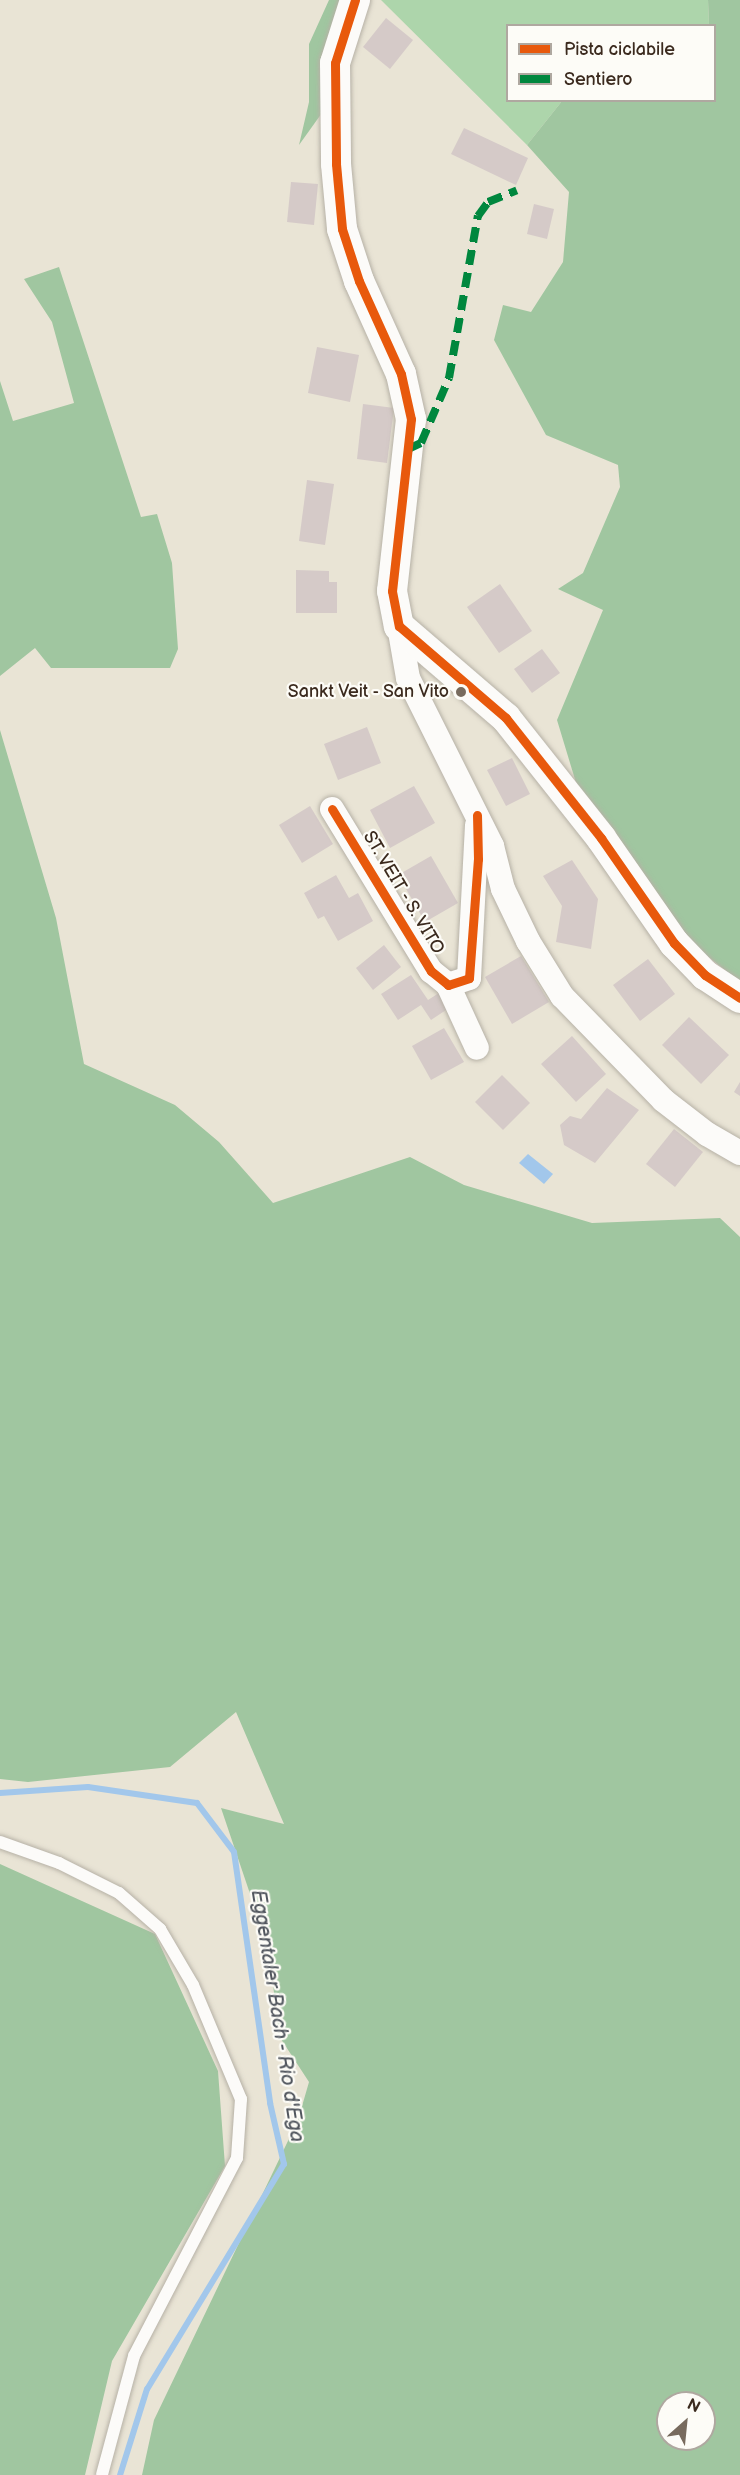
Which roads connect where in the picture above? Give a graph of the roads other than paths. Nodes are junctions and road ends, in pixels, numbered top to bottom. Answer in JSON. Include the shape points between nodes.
{"nodes":[{"id":1,"x":355,"y":0,"type":"edge"},
{"id":2,"x":399,"y":626,"type":"junction"},
{"id":3,"x":333,"y":809,"type":"dead end"},
{"id":4,"x":477,"y":815,"type":"junction"},
{"id":5,"x":448,"y":985,"type":"junction"},
{"id":6,"x":740,"y":998,"type":"edge"},
{"id":7,"x":477,"y":1048,"type":"dead end"},
{"id":8,"x":740,"y":1153,"type":"edge"},
{"id":9,"x":0,"y":1842,"type":"edge"},
{"id":10,"x":102,"y":2475,"type":"edge"}],
"edges":[{"from":1,"to":2,"type":"street","via":[[335,63],[336,164],[342,229],[358,281],[400,374],[411,419],[392,591]]},
{"from":2,"to":4,"type":"street","name":"ST. VEIT - S. VITO","via":[[408,678]]},
{"from":2,"to":6,"type":"street","via":[[506,718],[587,820],[674,943],[705,975]]},
{"from":3,"to":5,"type":"street","name":"ST. VEIT - S. VITO","via":[[431,971]]},
{"from":4,"to":5,"type":"street","name":"ST. VEIT - S. VITO","via":[[478,859],[469,978]]},
{"from":4,"to":8,"type":"street","name":"ST. VEIT - S. VITO","via":[[492,846],[503,889],[528,941],[562,996],[663,1100],[707,1134]]},
{"from":5,"to":7,"type":"street"},
{"from":9,"to":10,"type":"lane","via":[[59,1863],[119,1893],[160,1929],[193,1985],[241,2099],[237,2158],[134,2356]]}]}
